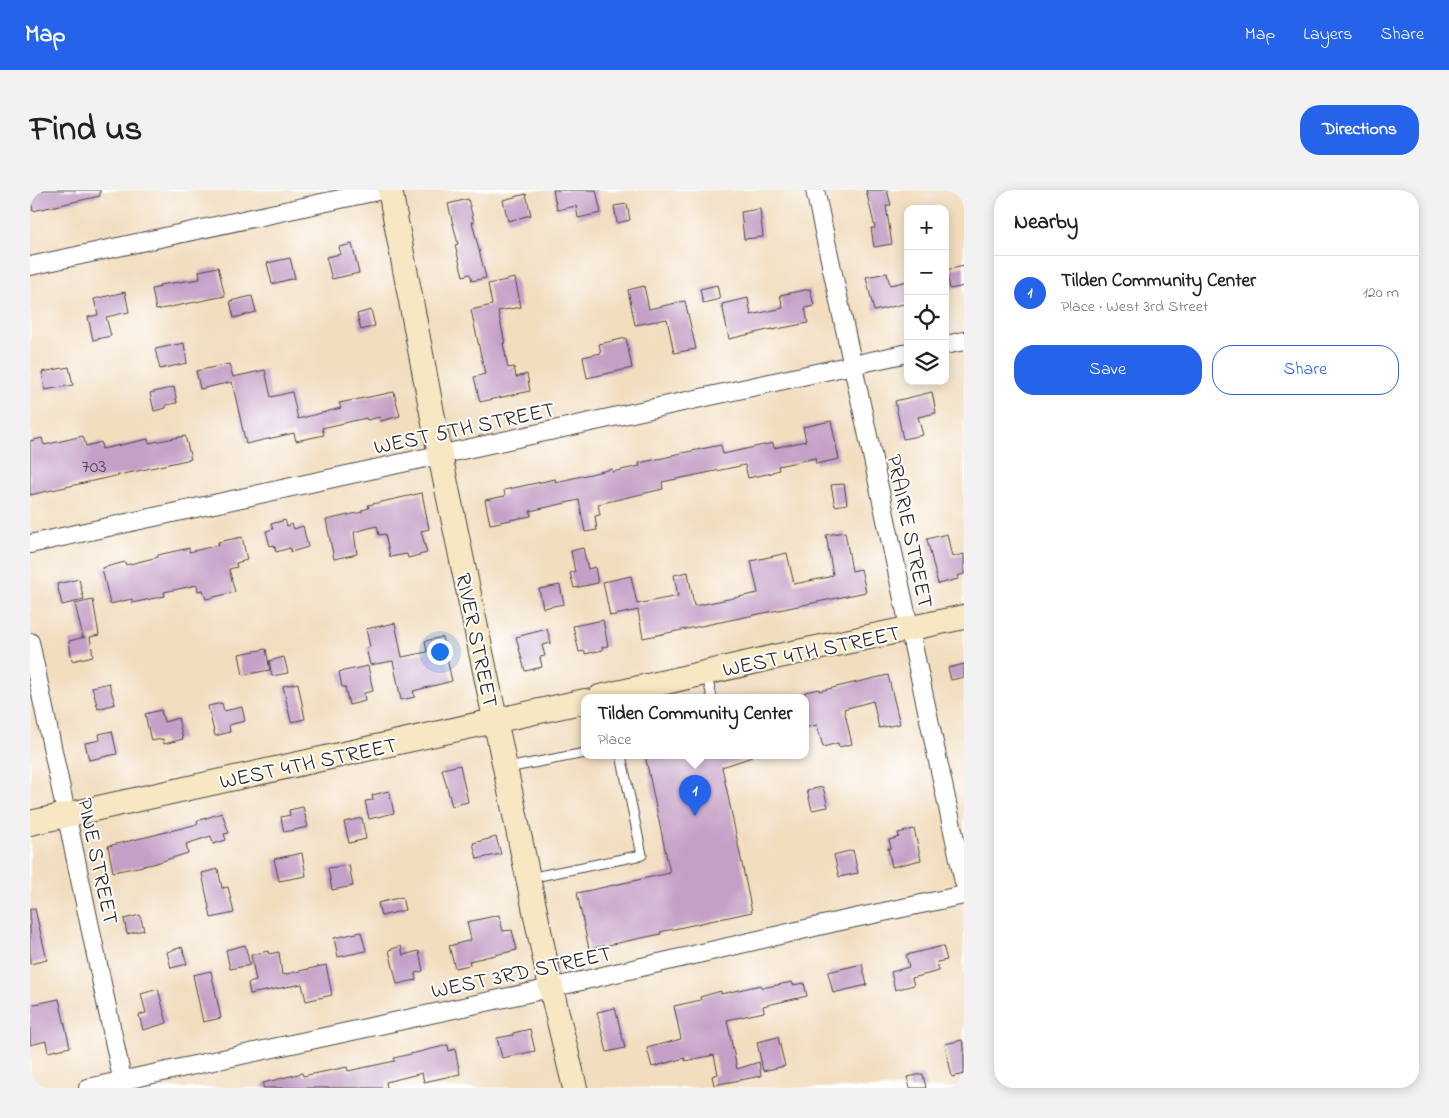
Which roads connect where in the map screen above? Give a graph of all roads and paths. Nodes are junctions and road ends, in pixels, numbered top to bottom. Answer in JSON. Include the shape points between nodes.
{"nodes":[{"id":1,"x":382,"y":190,"type":"edge"},
{"id":2,"x":390,"y":190,"type":"edge"},
{"id":3,"x":815,"y":190,"type":"edge"},
{"id":4,"x":30,"y":266,"type":"edge"},
{"id":5,"x":964,"y":341,"type":"edge"},
{"id":6,"x":949,"y":344,"type":"edge"},
{"id":7,"x":904,"y":354,"type":"edge"},
{"id":8,"x":852,"y":364,"type":"junction"},
{"id":9,"x":440,"y":455,"type":"junction"},
{"id":10,"x":30,"y":544,"type":"edge"},
{"id":11,"x":964,"y":617,"type":"edge"},
{"id":12,"x":910,"y":628,"type":"junction"},
{"id":13,"x":30,"y":642,"type":"edge"},
{"id":14,"x":706,"y":673,"type":"junction"},
{"id":15,"x":613,"y":694,"type":"edge"},
{"id":16,"x":711,"y":694,"type":"edge"},
{"id":17,"x":581,"y":701,"type":"edge"},
{"id":18,"x":495,"y":721,"type":"junction"},
{"id":19,"x":581,"y":754,"type":"edge"},
{"id":20,"x":622,"y":759,"type":"edge"},
{"id":21,"x":505,"y":769,"type":"junction"},
{"id":22,"x":67,"y":815,"type":"junction"},
{"id":23,"x":30,"y":823,"type":"edge"},
{"id":24,"x":528,"y":878,"type":"junction"},
{"id":25,"x":964,"y":882,"type":"edge"},
{"id":26,"x":964,"y":895,"type":"edge"},
{"id":27,"x":551,"y":988,"type":"junction"},
{"id":28,"x":124,"y":1084,"type":"edge"},
{"id":29,"x":88,"y":1088,"type":"edge"},
{"id":30,"x":575,"y":1088,"type":"edge"}],
"edges":[{"from":1,"to":4,"type":"street"},
{"from":2,"to":9,"type":"street","name":"RIVER STREET"},
{"from":3,"to":8,"type":"street","name":"PRAIRIE STREET"},
{"from":5,"to":6,"type":"street"},
{"from":7,"to":8,"type":"street","name":"WEST 5TH STREET"},
{"from":8,"to":9,"type":"street","name":"WEST 5TH STREET"},
{"from":8,"to":12,"type":"street","name":"PRAIRIE STREET"},
{"from":9,"to":10,"type":"street","name":"WEST 5TH STREET"},
{"from":9,"to":18,"type":"street","name":"RIVER STREET"},
{"from":11,"to":12,"type":"street","name":"WEST 4TH STREET"},
{"from":12,"to":14,"type":"street","name":"WEST 4TH STREET"},
{"from":12,"to":25,"type":"street","name":"PRAIRIE STREET"},
{"from":13,"to":22,"type":"street","name":"PINE STREET"},
{"from":14,"to":15,"type":"street","name":"WEST 4TH STREET"},
{"from":14,"to":16,"type":"lane"},
{"from":17,"to":18,"type":"street","name":"WEST 4TH STREET"},
{"from":18,"to":21,"type":"street","name":"RIVER STREET"},
{"from":18,"to":22,"type":"street","name":"WEST 4TH STREET"},
{"from":19,"to":21,"type":"lane"},
{"from":20,"to":24,"type":"lane","via":[[642,855]]},
{"from":21,"to":24,"type":"street","name":"RIVER STREET"},
{"from":22,"to":23,"type":"street","name":"WEST 4TH STREET"},
{"from":22,"to":28,"type":"street","name":"PINE STREET"},
{"from":24,"to":27,"type":"street","name":"RIVER STREET"},
{"from":26,"to":27,"type":"street","name":"WEST 3RD STREET"},
{"from":27,"to":28,"type":"street","name":"WEST 3RD STREET"},
{"from":27,"to":30,"type":"street","name":"RIVER STREET"},
{"from":28,"to":29,"type":"street","name":"WEST 3RD STREET"}]}
